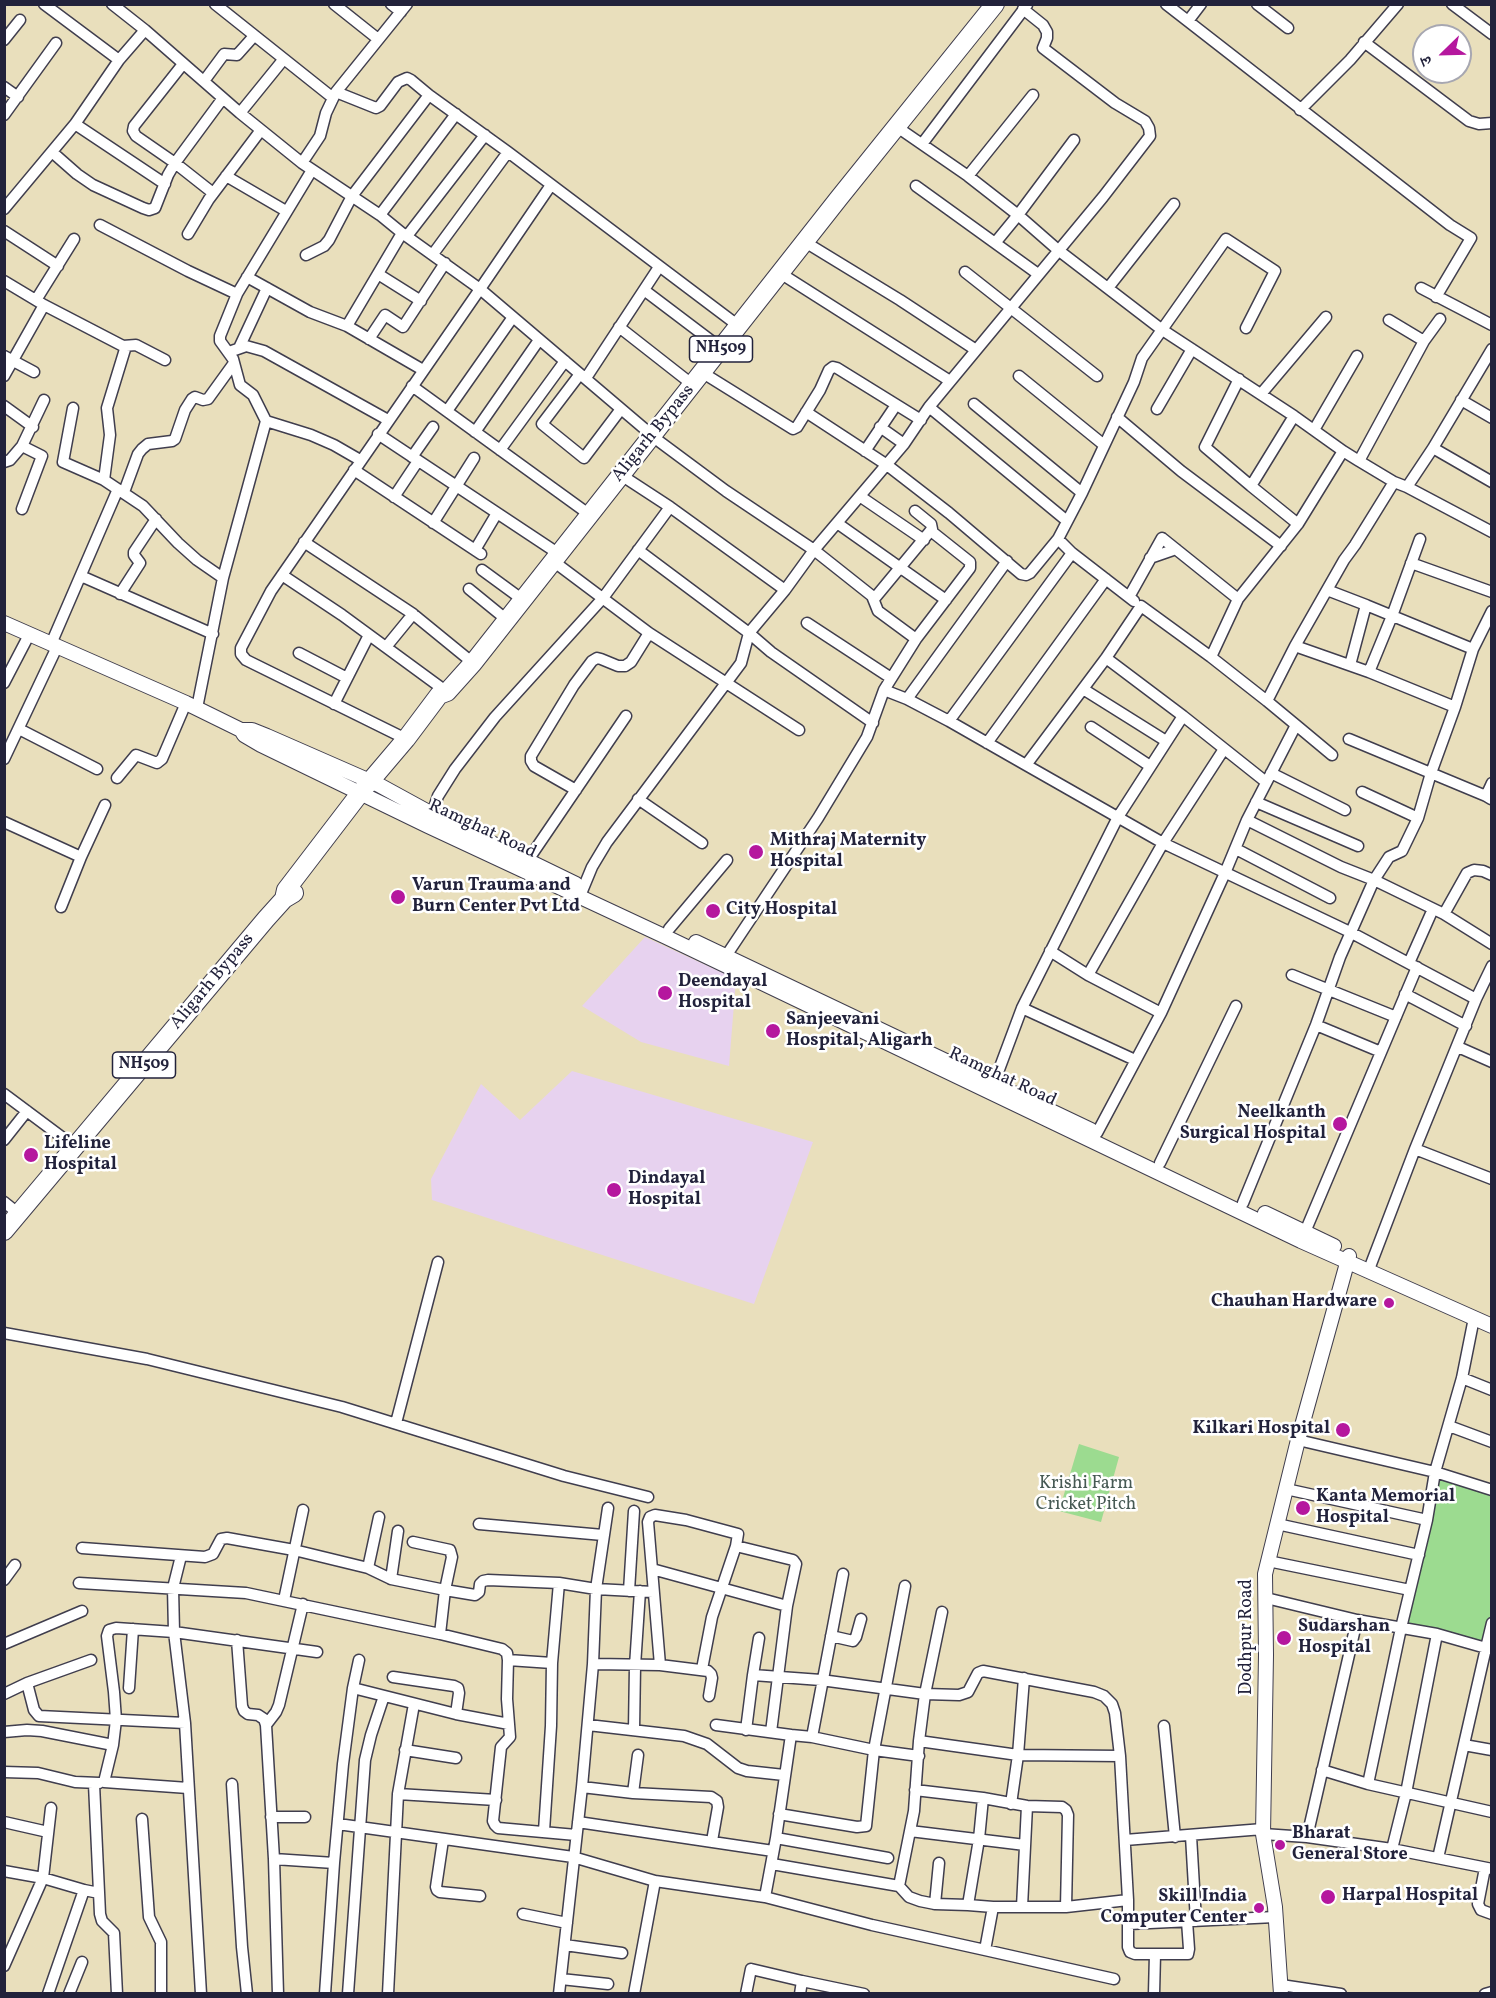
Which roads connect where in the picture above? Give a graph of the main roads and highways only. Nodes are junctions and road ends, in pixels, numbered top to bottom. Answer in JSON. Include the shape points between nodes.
{"nodes":[{"id":1,"x":995,"y":4,"type":"edge"},
{"id":2,"x":4,"y":623,"type":"edge"},
{"id":3,"x":447,"y":692,"type":"junction"},
{"id":4,"x":370,"y":789,"type":"junction"},
{"id":5,"x":582,"y":892,"type":"junction"},
{"id":6,"x":4,"y":1231,"type":"edge"},
{"id":7,"x":1348,"y":1258,"type":"junction"},
{"id":8,"x":1370,"y":1268,"type":"junction"},
{"id":9,"x":1491,"y":1318,"type":"edge"},
{"id":10,"x":1491,"y":1326,"type":"edge"},
{"id":11,"x":1281,"y":1989,"type":"edge"}],
"edges":[{"from":1,"to":3,"type":"highway","name":"Aligarh Bypass","number":"NH509","via":[[909,135],[789,278],[740,327],[698,379],[659,441],[628,480],[590,515],[560,564],[523,600]]},
{"from":2,"to":4,"type":"main road","name":"Ramghat Road","via":[[242,730],[261,745]]},
{"from":3,"to":4,"type":"highway","name":"Aligarh Bypass","number":"NH509","via":[[439,695]]},
{"from":3,"to":4,"type":"highway","name":"Aligarh Bypass","number":"NH509","via":[[448,700]]},
{"from":4,"to":5,"type":"main road","name":"Ramghat Road"},
{"from":4,"to":6,"type":"highway","name":"Aligarh Bypass","number":"NH509","via":[[286,890],[284,899]]},
{"from":5,"to":7,"type":"main road","name":"Ramghat Road"},
{"from":5,"to":7,"type":"main road","name":"Ramghat Road","via":[[669,929],[994,1083],[1305,1232]]},
{"from":7,"to":8,"type":"main road","name":"Ramghat Road"},
{"from":7,"to":11,"type":"main road","name":"Dodhpur Road","via":[[1265,1574],[1263,1832]]},
{"from":8,"to":9,"type":"main road","name":"Ramghat Road"},
{"from":8,"to":10,"type":"main road","name":"Ramghat Road"}]}
